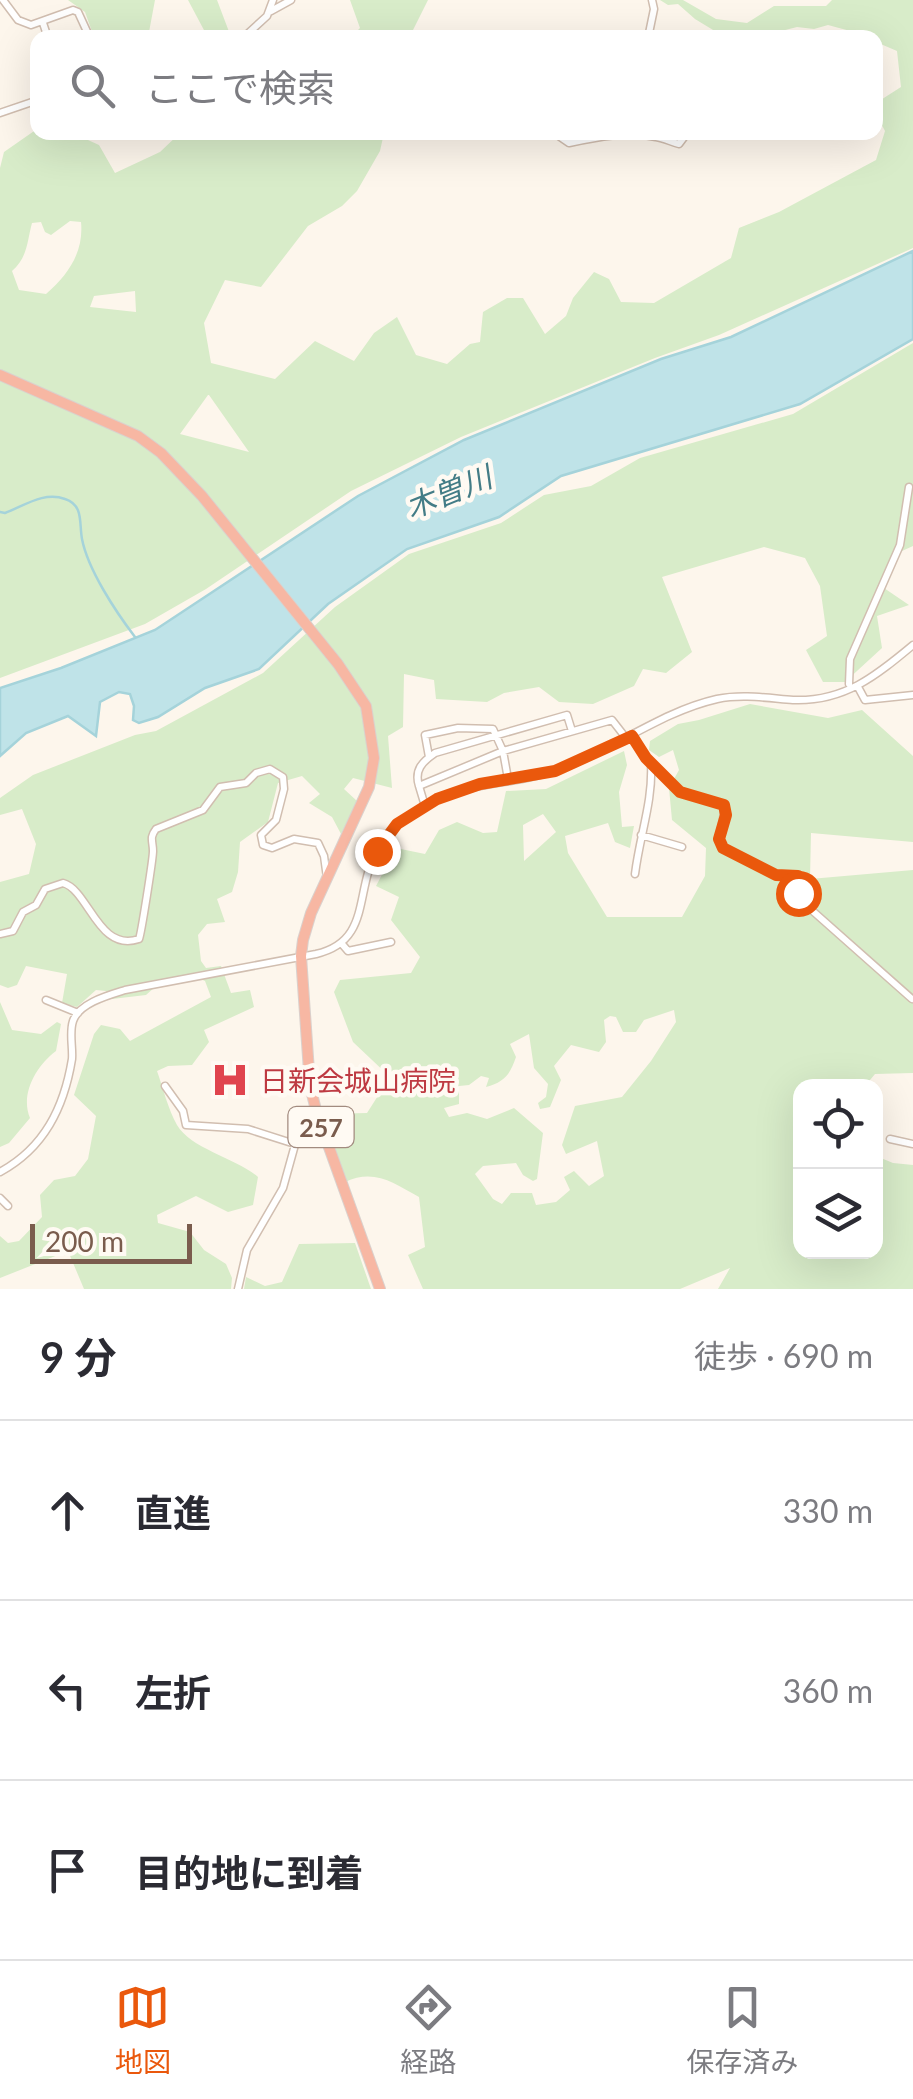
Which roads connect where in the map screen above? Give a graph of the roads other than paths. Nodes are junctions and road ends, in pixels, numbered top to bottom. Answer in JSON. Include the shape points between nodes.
{"nodes":[{"id":1,"x":3,"y":0,"type":"edge"},
{"id":2,"x":273,"y":0,"type":"edge"},
{"id":3,"x":291,"y":0,"type":"edge"},
{"id":4,"x":652,"y":0,"type":"edge"},
{"id":5,"x":270,"y":11,"type":"junction"},
{"id":6,"x":43,"y":23,"type":"junction"},
{"id":7,"x":45,"y":30,"type":"edge"},
{"id":8,"x":86,"y":30,"type":"edge"},
{"id":9,"x":252,"y":30,"type":"edge"},
{"id":10,"x":650,"y":30,"type":"edge"},
{"id":11,"x":30,"y":103,"type":"edge"},
{"id":12,"x":0,"y":113,"type":"edge"},
{"id":13,"x":0,"y":375,"type":"edge"},
{"id":14,"x":908,"y":488,"type":"dead end"},
{"id":15,"x":913,"y":645,"type":"edge"},
{"id":16,"x":854,"y":685,"type":"junction"},
{"id":17,"x":913,"y":696,"type":"edge"},
{"id":18,"x":572,"y":731,"type":"junction"},
{"id":19,"x":498,"y":736,"type":"junction"},
{"id":20,"x":629,"y":737,"type":"junction"},
{"id":21,"x":503,"y":751,"type":"junction"},
{"id":22,"x":429,"y":757,"type":"junction"},
{"id":23,"x":652,"y":763,"type":"junction"},
{"id":24,"x":508,"y":779,"type":"junction"},
{"id":25,"x":419,"y":786,"type":"junction"},
{"id":26,"x":425,"y":806,"type":"junction"},
{"id":27,"x":641,"y":835,"type":"junction"},
{"id":28,"x":331,"y":845,"type":"junction"},
{"id":29,"x":682,"y":846,"type":"dead end"},
{"id":30,"x":635,"y":874,"type":"dead end"},
{"id":31,"x":327,"y":880,"type":"junction"},
{"id":32,"x":0,"y":934,"type":"edge"},
{"id":33,"x":391,"y":942,"type":"dead end"},
{"id":34,"x":342,"y":944,"type":"junction"},
{"id":35,"x":301,"y":956,"type":"junction"},
{"id":36,"x":46,"y":1000,"type":"dead end"},
{"id":37,"x":912,"y":1000,"type":"edge"},
{"id":38,"x":78,"y":1013,"type":"junction"},
{"id":39,"x":165,"y":1086,"type":"dead end"},
{"id":40,"x":317,"y":1114,"type":"junction"},
{"id":41,"x":890,"y":1139,"type":"dead end"},
{"id":42,"x":295,"y":1144,"type":"junction"},
{"id":43,"x":913,"y":1144,"type":"edge"},
{"id":44,"x":0,"y":1172,"type":"edge"},
{"id":45,"x":0,"y":1198,"type":"edge"},
{"id":46,"x":8,"y":1206,"type":"dead end"},
{"id":47,"x":238,"y":1289,"type":"edge"},
{"id":48,"x":380,"y":1289,"type":"edge"}],
"edges":[{"from":1,"to":6,"type":"street","via":[[18,20]]},
{"from":2,"to":5,"type":"street"},
{"from":3,"to":5,"type":"street"},
{"from":4,"to":10,"type":"street"},
{"from":5,"to":9,"type":"street"},
{"from":6,"to":7,"type":"street"},
{"from":6,"to":8,"type":"street","via":[[73,10]]},
{"from":11,"to":12,"type":"street"},
{"from":13,"to":28,"type":"highway","number":"257","via":[[138,436],[183,473],[360,694],[374,758],[369,787]]},
{"from":14,"to":16,"type":"street","via":[[900,546],[850,659]]},
{"from":15,"to":16,"type":"street"},
{"from":16,"to":17,"type":"street","via":[[865,700]]},
{"from":16,"to":20,"type":"street","via":[[821,699],[720,699]]},
{"from":18,"to":19,"type":"street","via":[[567,716]]},
{"from":18,"to":20,"type":"street","via":[[612,720]]},
{"from":18,"to":21,"type":"street"},
{"from":19,"to":21,"type":"street"},
{"from":19,"to":22,"type":"street"},
{"from":19,"to":22,"type":"street","via":[[493,729],[458,728],[425,735]]},
{"from":20,"to":23,"type":"street"},
{"from":20,"to":24,"type":"street","via":[[555,771]]},
{"from":21,"to":24,"type":"street"},
{"from":21,"to":25,"type":"street"},
{"from":22,"to":25,"type":"street","via":[[420,766]]},
{"from":23,"to":27,"type":"street","via":[[653,794]]},
{"from":23,"to":37,"type":"street","via":[[680,792],[724,805],[723,848],[776,875],[798,876],[798,898]]},
{"from":24,"to":26,"type":"street"},
{"from":25,"to":26,"type":"street"},
{"from":26,"to":34,"type":"street","via":[[397,824],[377,851],[356,923]]},
{"from":27,"to":29,"type":"street"},
{"from":27,"to":30,"type":"street"},
{"from":28,"to":31,"type":"highway","number":"257"},
{"from":28,"to":31,"type":"street","via":[[324,856]]},
{"from":28,"to":32,"type":"street","via":[[294,839],[272,848],[263,844],[261,834],[276,820],[284,782],[275,770],[256,773],[246,784],[220,787],[203,810],[156,829],[139,939],[116,941],[87,912],[77,891],[62,883],[45,889],[13,931]]},
{"from":31,"to":35,"type":"highway","number":"257","via":[[307,922]]},
{"from":33,"to":34,"type":"street","via":[[348,951]]},
{"from":34,"to":35,"type":"street"},
{"from":35,"to":38,"type":"street","via":[[125,990]]},
{"from":35,"to":40,"type":"highway","number":"257"},
{"from":36,"to":38,"type":"street"},
{"from":38,"to":44,"type":"street","via":[[58,1110],[30,1153]]},
{"from":39,"to":42,"type":"street","via":[[186,1125],[248,1129]]},
{"from":40,"to":42,"type":"street"},
{"from":40,"to":48,"type":"highway","number":"257"},
{"from":41,"to":43,"type":"street"},
{"from":42,"to":47,"type":"street","via":[[283,1188],[247,1250]]},
{"from":45,"to":46,"type":"street"}]}
